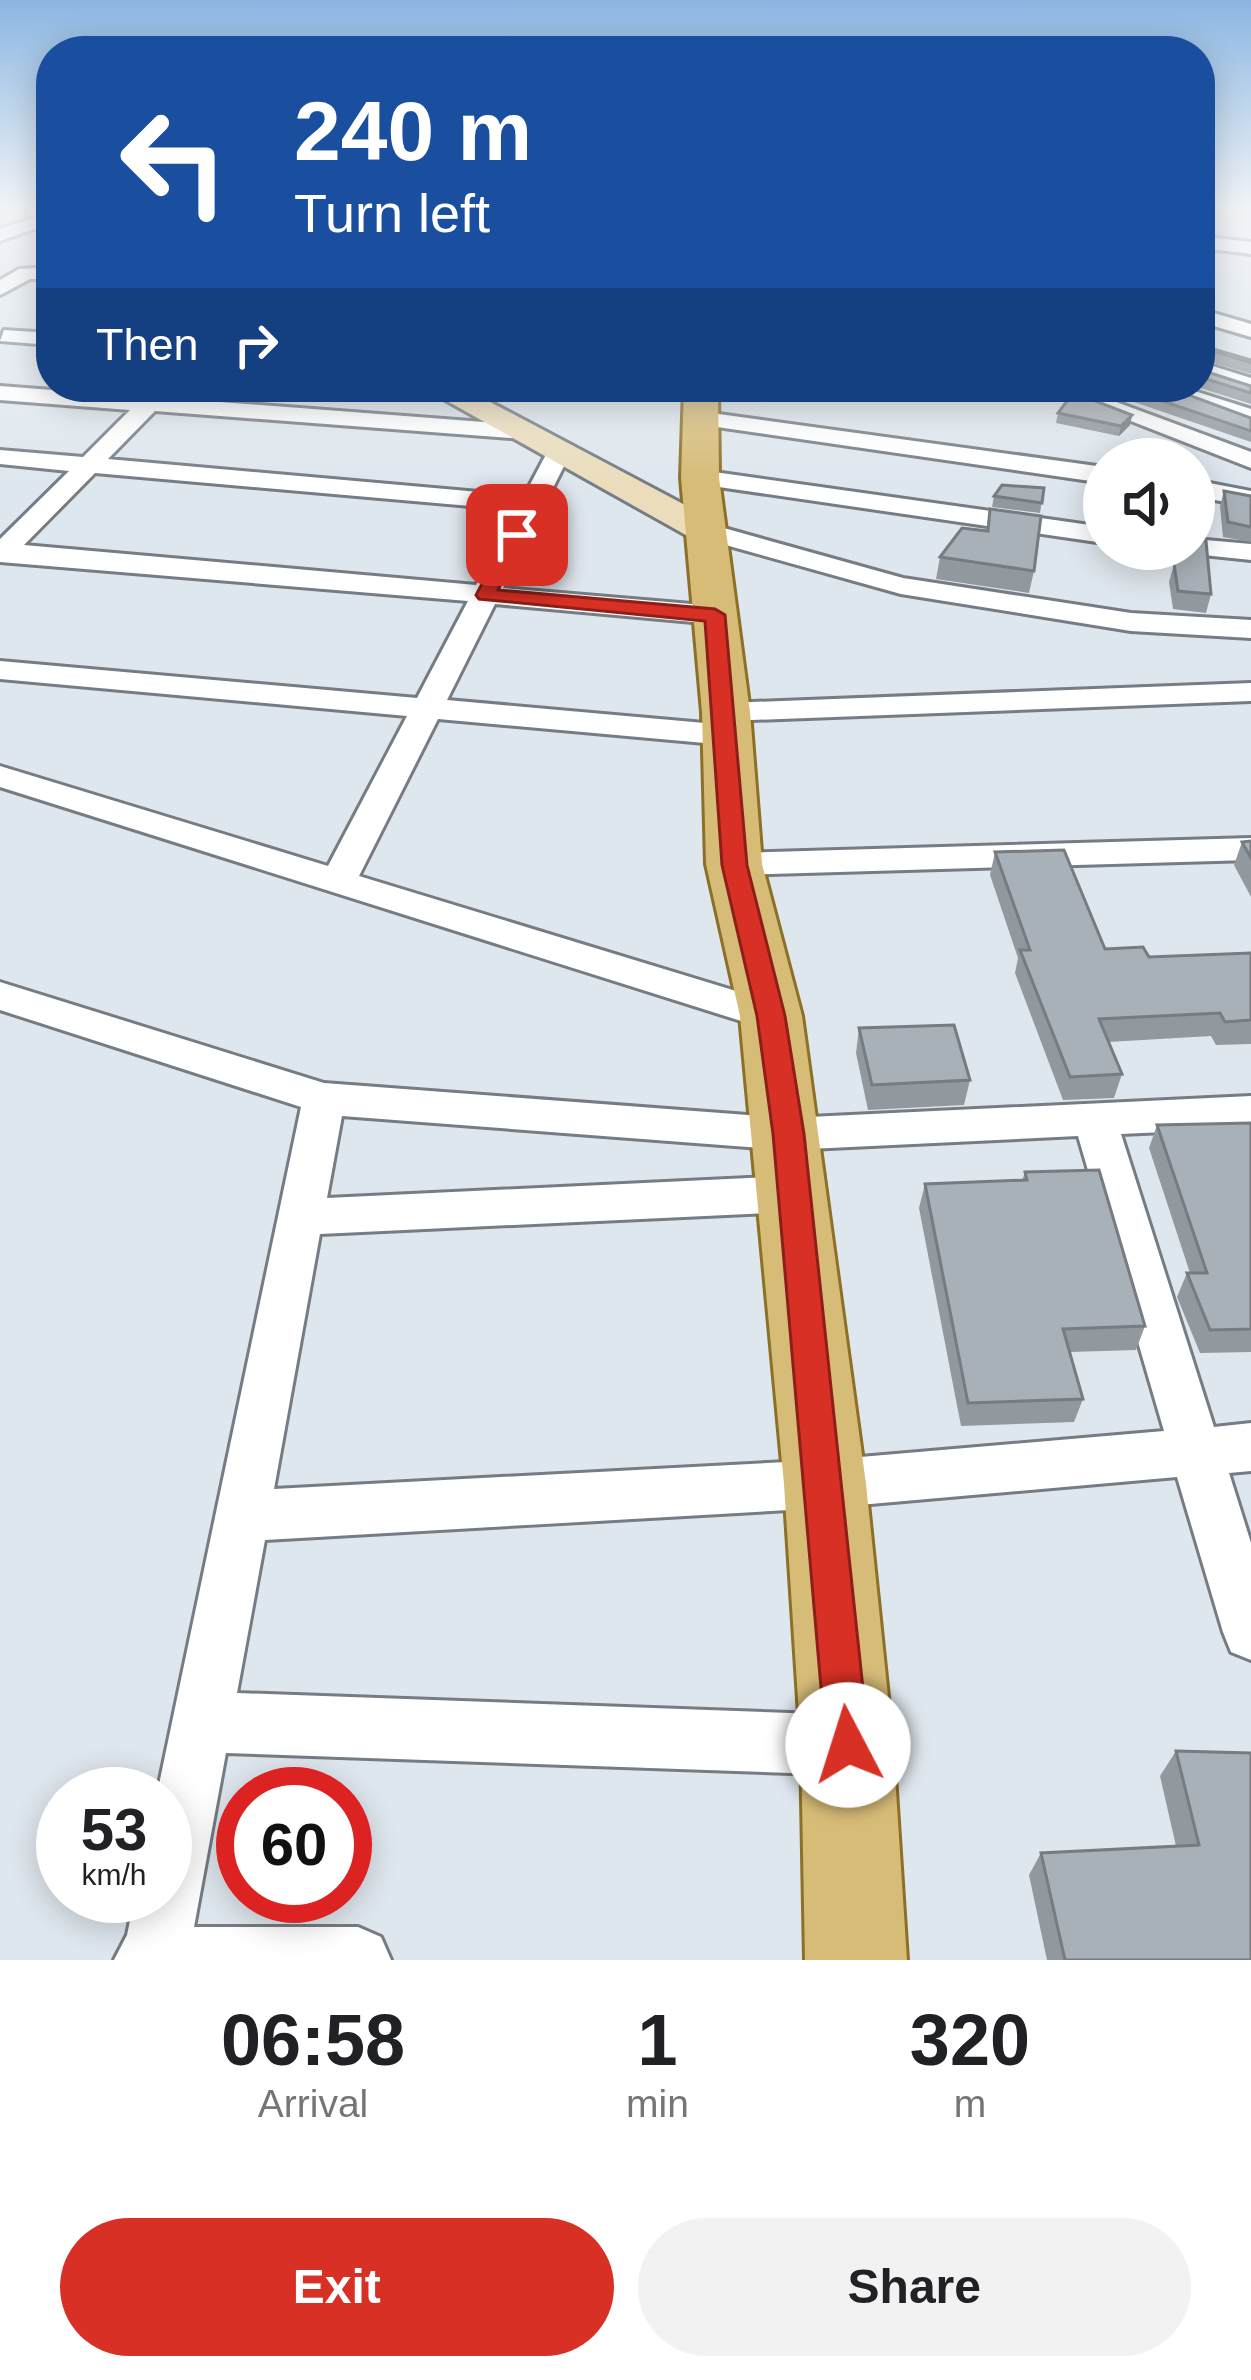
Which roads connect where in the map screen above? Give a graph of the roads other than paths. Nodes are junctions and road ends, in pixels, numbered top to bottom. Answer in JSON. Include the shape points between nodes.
{"nodes":[{"id":1,"x":1215,"y":320,"type":"edge"},
{"id":2,"x":1251,"y":331,"type":"edge"},
{"id":3,"x":4,"y":336,"type":"dead end"},
{"id":4,"x":36,"y":338,"type":"edge"},
{"id":5,"x":1215,"y":374,"type":"edge"},
{"id":6,"x":1251,"y":385,"type":"edge"},
{"id":7,"x":0,"y":393,"type":"edge"},
{"id":8,"x":36,"y":394,"type":"edge"},
{"id":9,"x":151,"y":402,"type":"edge"},
{"id":10,"x":218,"y":402,"type":"edge"},
{"id":11,"x":467,"y":402,"type":"edge"},
{"id":12,"x":1095,"y":402,"type":"edge"},
{"id":13,"x":1207,"y":402,"type":"edge"},
{"id":14,"x":699,"y":403,"type":"edge"},
{"id":15,"x":1251,"y":416,"type":"edge"},
{"id":16,"x":524,"y":432,"type":"junction"},
{"id":17,"x":560,"y":451,"type":"junction"},
{"id":18,"x":0,"y":458,"type":"edge"},
{"id":19,"x":1251,"y":461,"type":"edge"},
{"id":20,"x":88,"y":464,"type":"junction"},
{"id":21,"x":1083,"y":471,"type":"edge"},
{"id":22,"x":1215,"y":492,"type":"edge"},
{"id":23,"x":1251,"y":499,"type":"edge"},
{"id":24,"x":532,"y":504,"type":"junction"},
{"id":25,"x":703,"y":504,"type":"junction"},
{"id":26,"x":1083,"y":533,"type":"edge"},
{"id":27,"x":1215,"y":549,"type":"edge"},
{"id":28,"x":1,"y":552,"type":"edge"},
{"id":29,"x":1251,"y":552,"type":"edge"},
{"id":30,"x":486,"y":595,"type":"junction"},
{"id":31,"x":715,"y":615,"type":"junction"},
{"id":32,"x":1251,"y":629,"type":"edge"},
{"id":33,"x":0,"y":670,"type":"edge"},
{"id":34,"x":1251,"y":692,"type":"edge"},
{"id":35,"x":430,"y":705,"type":"junction"},
{"id":36,"x":726,"y":723,"type":"junction"},
{"id":37,"x":0,"y":776,"type":"edge"},
{"id":38,"x":1251,"y":849,"type":"edge"},
{"id":39,"x":734,"y":865,"type":"junction"},
{"id":40,"x":339,"y":880,"type":"junction"},
{"id":41,"x":0,"y":996,"type":"edge"},
{"id":42,"x":771,"y":1016,"type":"junction"},
{"id":43,"x":324,"y":1100,"type":"junction"},
{"id":44,"x":1251,"y":1112,"type":"edge"},
{"id":45,"x":1095,"y":1120,"type":"junction"},
{"id":46,"x":789,"y":1164,"type":"junction"},
{"id":47,"x":302,"y":1217,"type":"junction"},
{"id":48,"x":1251,"y":1447,"type":"edge"},
{"id":49,"x":1196,"y":1452,"type":"junction"},
{"id":50,"x":825,"y":1484,"type":"junction"},
{"id":51,"x":245,"y":1516,"type":"junction"},
{"id":52,"x":1251,"y":1632,"type":"edge"},
{"id":53,"x":202,"y":1722,"type":"junction"},
{"id":54,"x":848,"y":1745,"type":"junction"},
{"id":55,"x":153,"y":1960,"type":"edge"},
{"id":56,"x":358,"y":1960,"type":"edge"},
{"id":57,"x":856,"y":1960,"type":"edge"}],
"edges":[{"from":1,"to":2,"type":"street"},
{"from":3,"to":4,"type":"street"},
{"from":5,"to":6,"type":"street"},
{"from":7,"to":8,"type":"street"},
{"from":9,"to":20,"type":"street"},
{"from":10,"to":16,"type":"street"},
{"from":11,"to":16,"type":"street"},
{"from":12,"to":19,"type":"street"},
{"from":13,"to":15,"type":"street"},
{"from":14,"to":21,"type":"street"},
{"from":14,"to":25,"type":"main road"},
{"from":16,"to":17,"type":"street"},
{"from":17,"to":24,"type":"street"},
{"from":17,"to":25,"type":"street"},
{"from":18,"to":20,"type":"street"},
{"from":20,"to":24,"type":"street"},
{"from":20,"to":28,"type":"street"},
{"from":22,"to":23,"type":"street"},
{"from":24,"to":30,"type":"street"},
{"from":25,"to":26,"type":"street"},
{"from":25,"to":31,"type":"main road"},
{"from":25,"to":32,"type":"street","via":[[902,586],[1131,622]]},
{"from":27,"to":29,"type":"street"},
{"from":28,"to":30,"type":"street"},
{"from":30,"to":31,"type":"street"},
{"from":30,"to":35,"type":"street"},
{"from":31,"to":36,"type":"main road"},
{"from":33,"to":35,"type":"street"},
{"from":34,"to":36,"type":"street"},
{"from":35,"to":36,"type":"street"},
{"from":35,"to":40,"type":"street"},
{"from":36,"to":39,"type":"main road"},
{"from":37,"to":40,"type":"street"},
{"from":38,"to":39,"type":"street"},
{"from":39,"to":42,"type":"main road"},
{"from":40,"to":42,"type":"street"},
{"from":41,"to":43,"type":"street"},
{"from":42,"to":46,"type":"main road"},
{"from":43,"to":46,"type":"street"},
{"from":43,"to":47,"type":"street"},
{"from":44,"to":45,"type":"street"},
{"from":45,"to":46,"type":"street"},
{"from":45,"to":49,"type":"street"},
{"from":46,"to":47,"type":"street"},
{"from":46,"to":50,"type":"main road"},
{"from":47,"to":51,"type":"street"},
{"from":48,"to":49,"type":"street"},
{"from":49,"to":50,"type":"street"},
{"from":49,"to":52,"type":"street"},
{"from":50,"to":51,"type":"street"},
{"from":50,"to":54,"type":"main road"},
{"from":51,"to":53,"type":"street"},
{"from":53,"to":54,"type":"street"},
{"from":53,"to":55,"type":"street"},
{"from":54,"to":57,"type":"main road"},
{"from":55,"to":56,"type":"street"}]}
